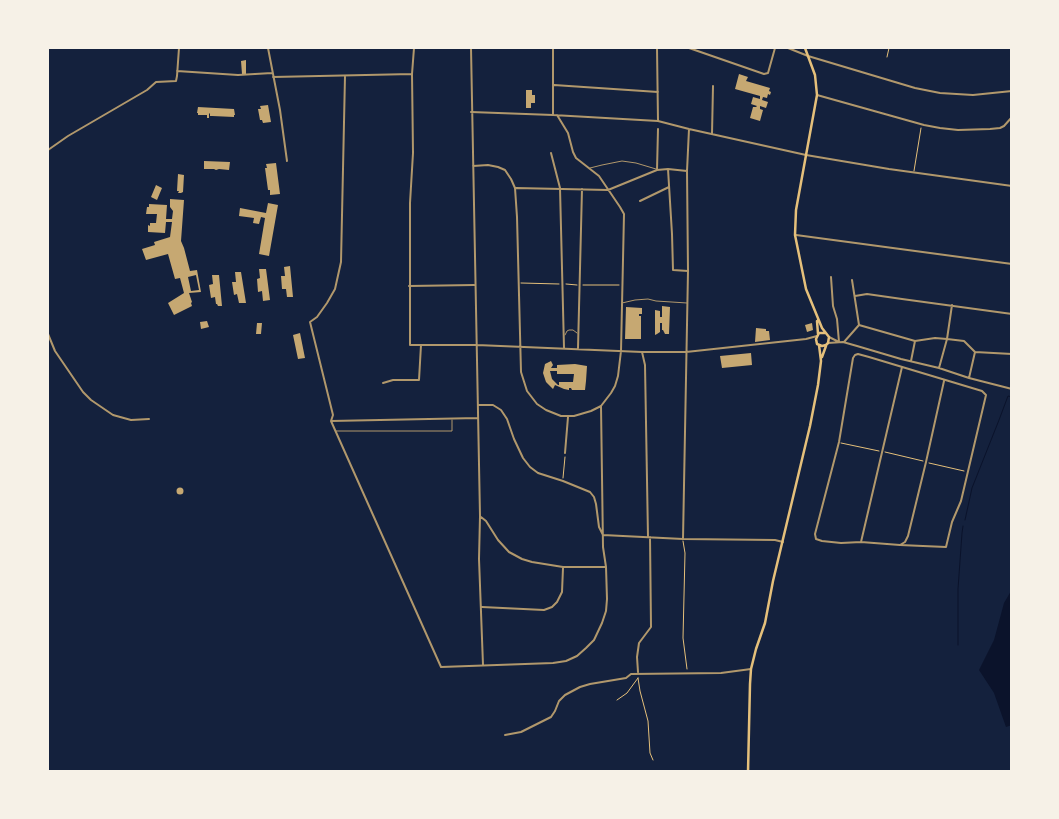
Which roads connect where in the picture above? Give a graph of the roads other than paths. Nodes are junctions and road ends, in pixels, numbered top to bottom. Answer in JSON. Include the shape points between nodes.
{"nodes":[{"id":1,"x":179,"y":48,"type":"edge"},
{"id":2,"x":268,"y":48,"type":"edge"},
{"id":3,"x":414,"y":48,"type":"edge"},
{"id":4,"x":471,"y":48,"type":"edge"},
{"id":5,"x":553,"y":48,"type":"edge"},
{"id":6,"x":657,"y":48,"type":"edge"},
{"id":7,"x":689,"y":48,"type":"edge"},
{"id":8,"x":775,"y":48,"type":"edge"},
{"id":9,"x":788,"y":48,"type":"edge"},
{"id":10,"x":805,"y":48,"type":"edge"},
{"id":11,"x":808,"y":56,"type":"junction"},
{"id":12,"x":177,"y":71,"type":"junction"},
{"id":13,"x":272,"y":73,"type":"junction"},
{"id":14,"x":412,"y":74,"type":"junction"},
{"id":15,"x":346,"y":76,"type":"junction"},
{"id":16,"x":273,"y":77,"type":"junction"},
{"id":17,"x":554,"y":85,"type":"junction"},
{"id":18,"x":713,"y":86,"type":"dead end"},
{"id":19,"x":1012,"y":91,"type":"edge"},
{"id":20,"x":658,"y":92,"type":"junction"},
{"id":21,"x":817,"y":95,"type":"junction"},
{"id":22,"x":471,"y":112,"type":"junction"},
{"id":23,"x":553,"y":114,"type":"junction"},
{"id":24,"x":558,"y":115,"type":"junction"},
{"id":25,"x":564,"y":116,"type":"junction"},
{"id":26,"x":1012,"y":117,"type":"edge"},
{"id":27,"x":658,"y":121,"type":"junction"},
{"id":28,"x":562,"y":122,"type":"junction"},
{"id":29,"x":658,"y":129,"type":"dead end"},
{"id":30,"x":688,"y":129,"type":"junction"},
{"id":31,"x":712,"y":134,"type":"junction"},
{"id":32,"x":48,"y":150,"type":"edge"},
{"id":33,"x":551,"y":153,"type":"dead end"},
{"id":34,"x":806,"y":155,"type":"junction"},
{"id":35,"x":287,"y":161,"type":"dead end"},
{"id":36,"x":473,"y":166,"type":"junction"},
{"id":37,"x":590,"y":168,"type":"junction"},
{"id":38,"x":668,"y":169,"type":"junction"},
{"id":39,"x":656,"y":170,"type":"junction"},
{"id":40,"x":687,"y":171,"type":"junction"},
{"id":41,"x":1012,"y":186,"type":"edge"},
{"id":42,"x":669,"y":187,"type":"junction"},
{"id":43,"x":515,"y":188,"type":"junction"},
{"id":44,"x":560,"y":188,"type":"junction"},
{"id":45,"x":582,"y":189,"type":"junction"},
{"id":46,"x":608,"y":190,"type":"junction"},
{"id":47,"x":640,"y":201,"type":"dead end"},
{"id":48,"x":795,"y":235,"type":"junction"},
{"id":49,"x":1012,"y":264,"type":"edge"},
{"id":50,"x":688,"y":271,"type":"junction"},
{"id":51,"x":831,"y":277,"type":"dead end"},
{"id":52,"x":852,"y":280,"type":"dead end"},
{"id":53,"x":475,"y":285,"type":"junction"},
{"id":54,"x":409,"y":286,"type":"junction"},
{"id":55,"x":855,"y":296,"type":"junction"},
{"id":56,"x":622,"y":303,"type":"junction"},
{"id":57,"x":688,"y":303,"type":"junction"},
{"id":58,"x":952,"y":305,"type":"junction"},
{"id":59,"x":1012,"y":314,"type":"edge"},
{"id":60,"x":817,"y":317,"type":"junction"},
{"id":61,"x":859,"y":325,"type":"junction"},
{"id":62,"x":825,"y":333,"type":"junction"},
{"id":63,"x":48,"y":334,"type":"edge"},
{"id":64,"x":817,"y":335,"type":"junction"},
{"id":65,"x":564,"y":336,"type":"junction"},
{"id":66,"x":579,"y":336,"type":"junction"},
{"id":67,"x":829,"y":337,"type":"junction"},
{"id":68,"x":806,"y":339,"type":"junction"},
{"id":69,"x":947,"y":339,"type":"junction"},
{"id":70,"x":915,"y":341,"type":"junction"},
{"id":71,"x":839,"y":342,"type":"junction"},
{"id":72,"x":843,"y":342,"type":"junction"},
{"id":73,"x":818,"y":344,"type":"junction"},
{"id":74,"x":827,"y":344,"type":"junction"},
{"id":75,"x":421,"y":345,"type":"junction"},
{"id":76,"x":477,"y":345,"type":"junction"},
{"id":77,"x":520,"y":346,"type":"junction"},
{"id":78,"x":564,"y":348,"type":"junction"},
{"id":79,"x":578,"y":348,"type":"junction"},
{"id":80,"x":621,"y":351,"type":"junction"},
{"id":81,"x":642,"y":352,"type":"junction"},
{"id":82,"x":686,"y":352,"type":"junction"},
{"id":83,"x":975,"y":352,"type":"junction"},
{"id":84,"x":1012,"y":354,"type":"edge"},
{"id":85,"x":901,"y":358,"type":"junction"},
{"id":86,"x":821,"y":361,"type":"junction"},
{"id":87,"x":911,"y":361,"type":"junction"},
{"id":88,"x":899,"y":366,"type":"junction"},
{"id":89,"x":902,"y":367,"type":"junction"},
{"id":90,"x":939,"y":368,"type":"junction"},
{"id":91,"x":969,"y":378,"type":"junction"},
{"id":92,"x":944,"y":380,"type":"junction"},
{"id":93,"x":383,"y":383,"type":"dead end"},
{"id":94,"x":1012,"y":389,"type":"edge"},
{"id":95,"x":477,"y":405,"type":"junction"},
{"id":96,"x":601,"y":406,"type":"junction"},
{"id":97,"x":568,"y":416,"type":"junction"},
{"id":98,"x":478,"y":418,"type":"junction"},
{"id":99,"x":149,"y":419,"type":"dead end"},
{"id":100,"x":452,"y":419,"type":"junction"},
{"id":101,"x":331,"y":421,"type":"junction"},
{"id":102,"x":336,"y":431,"type":"junction"},
{"id":103,"x":566,"y":453,"type":"road end"},
{"id":104,"x":480,"y":516,"type":"junction"},
{"id":105,"x":603,"y":535,"type":"junction"},
{"id":106,"x":649,"y":537,"type":"junction"},
{"id":107,"x":683,"y":538,"type":"junction"},
{"id":108,"x":783,"y":542,"type":"junction"},
{"id":109,"x":861,"y":542,"type":"junction"},
{"id":110,"x":900,"y":546,"type":"junction"},
{"id":111,"x":563,"y":567,"type":"junction"},
{"id":112,"x":606,"y":567,"type":"junction"},
{"id":113,"x":482,"y":608,"type":"junction"},
{"id":114,"x":483,"y":666,"type":"junction"},
{"id":115,"x":751,"y":669,"type":"junction"},
{"id":116,"x":638,"y":674,"type":"junction"},
{"id":117,"x":505,"y":736,"type":"dead end"},
{"id":118,"x":748,"y":772,"type":"edge"}],
"edges":[{"from":1,"to":12,"type":"street"},
{"from":2,"to":13,"type":"street"},
{"from":3,"to":14,"type":"street"},
{"from":4,"to":22,"type":"street"},
{"from":5,"to":17,"type":"street"},
{"from":6,"to":20,"type":"street"},
{"from":7,"to":8,"type":"street","via":[[764,74],[768,73]]},
{"from":9,"to":11,"type":"street"},
{"from":10,"to":11,"type":"main road"},
{"from":11,"to":19,"type":"street","via":[[940,93],[972,95]]},
{"from":11,"to":21,"type":"main road","via":[[816,75]]},
{"from":12,"to":13,"type":"street","via":[[238,76]]},
{"from":12,"to":32,"type":"street","via":[[176,81],[156,82]]},
{"from":13,"to":16,"type":"street"},
{"from":14,"to":15,"type":"street"},
{"from":14,"to":54,"type":"street"},
{"from":15,"to":16,"type":"street"},
{"from":15,"to":101,"type":"street","via":[[341,262],[335,290],[310,322]]},
{"from":16,"to":35,"type":"street"},
{"from":17,"to":20,"type":"street"},
{"from":17,"to":23,"type":"street"},
{"from":18,"to":31,"type":"street"},
{"from":20,"to":27,"type":"street"},
{"from":21,"to":26,"type":"street","via":[[940,128],[990,129],[1004,126]]},
{"from":21,"to":34,"type":"main road"},
{"from":22,"to":23,"type":"street"},
{"from":22,"to":36,"type":"street"},
{"from":23,"to":24,"type":"street"},
{"from":24,"to":25,"type":"street"},
{"from":24,"to":28,"type":"street"},
{"from":25,"to":27,"type":"street"},
{"from":25,"to":28,"type":"street"},
{"from":27,"to":30,"type":"street"},
{"from":28,"to":37,"type":"street","via":[[576,158]]},
{"from":29,"to":39,"type":"street"},
{"from":30,"to":31,"type":"street"},
{"from":30,"to":40,"type":"street"},
{"from":31,"to":34,"type":"street"},
{"from":33,"to":44,"type":"street"},
{"from":34,"to":41,"type":"street"},
{"from":34,"to":48,"type":"main road"},
{"from":36,"to":43,"type":"street","via":[[498,166],[505,170]]},
{"from":36,"to":53,"type":"street"},
{"from":37,"to":39,"type":"lane","via":[[622,161]]},
{"from":37,"to":46,"type":"street"},
{"from":38,"to":39,"type":"street"},
{"from":38,"to":40,"type":"street"},
{"from":38,"to":42,"type":"street"},
{"from":39,"to":46,"type":"street"},
{"from":40,"to":50,"type":"street"},
{"from":42,"to":47,"type":"street"},
{"from":42,"to":50,"type":"street","via":[[673,270]]},
{"from":43,"to":44,"type":"street"},
{"from":43,"to":77,"type":"street"},
{"from":44,"to":45,"type":"street"},
{"from":44,"to":65,"type":"street"},
{"from":45,"to":46,"type":"street"},
{"from":45,"to":66,"type":"street"},
{"from":46,"to":56,"type":"street","via":[[624,214]]},
{"from":48,"to":49,"type":"street"},
{"from":48,"to":60,"type":"main road","via":[[806,289]]},
{"from":50,"to":57,"type":"street"},
{"from":51,"to":71,"type":"street"},
{"from":52,"to":55,"type":"street"},
{"from":53,"to":54,"type":"street"},
{"from":53,"to":76,"type":"street"},
{"from":54,"to":75,"type":"street","via":[[410,345]]},
{"from":55,"to":58,"type":"street","via":[[868,294]]},
{"from":55,"to":61,"type":"street"},
{"from":56,"to":57,"type":"lane","via":[[648,299]]},
{"from":56,"to":80,"type":"street"},
{"from":57,"to":82,"type":"street"},
{"from":58,"to":59,"type":"street"},
{"from":58,"to":69,"type":"street"},
{"from":60,"to":62,"type":"main road"},
{"from":60,"to":64,"type":"main road"},
{"from":61,"to":70,"type":"street"},
{"from":61,"to":72,"type":"street"},
{"from":62,"to":64,"type":"main road"},
{"from":62,"to":67,"type":"main road"},
{"from":63,"to":99,"type":"street","via":[[55,351],[91,400],[113,415],[131,420]]},
{"from":64,"to":68,"type":"street"},
{"from":64,"to":73,"type":"main road"},
{"from":65,"to":66,"type":"lane","via":[[573,330]]},
{"from":65,"to":78,"type":"street"},
{"from":66,"to":79,"type":"street"},
{"from":67,"to":71,"type":"street"},
{"from":67,"to":74,"type":"main road"},
{"from":68,"to":73,"type":"street"},
{"from":68,"to":82,"type":"street"},
{"from":69,"to":70,"type":"street"},
{"from":69,"to":83,"type":"street","via":[[964,341]]},
{"from":69,"to":90,"type":"street"},
{"from":70,"to":87,"type":"street"},
{"from":71,"to":72,"type":"street"},
{"from":71,"to":74,"type":"street"},
{"from":72,"to":85,"type":"street"},
{"from":73,"to":74,"type":"main road"},
{"from":73,"to":86,"type":"main road"},
{"from":74,"to":86,"type":"main road"},
{"from":75,"to":76,"type":"street"},
{"from":75,"to":93,"type":"street","via":[[419,380]]},
{"from":76,"to":77,"type":"street"},
{"from":76,"to":95,"type":"street"},
{"from":77,"to":78,"type":"street"},
{"from":77,"to":97,"type":"street","via":[[521,372],[527,391],[546,410]]},
{"from":78,"to":79,"type":"street"},
{"from":79,"to":80,"type":"street"},
{"from":80,"to":81,"type":"street"},
{"from":80,"to":96,"type":"street","via":[[615,386]]},
{"from":81,"to":82,"type":"street"},
{"from":81,"to":106,"type":"street","via":[[645,365]]},
{"from":82,"to":107,"type":"street"},
{"from":83,"to":84,"type":"street"},
{"from":83,"to":91,"type":"street"},
{"from":85,"to":87,"type":"street"},
{"from":85,"to":88,"type":"street"},
{"from":86,"to":108,"type":"main road","via":[[803,460]]},
{"from":87,"to":90,"type":"street"},
{"from":88,"to":89,"type":"street"},
{"from":88,"to":109,"type":"street","via":[[858,354],[853,358],[838,442],[815,534],[816,539],[822,541]]},
{"from":89,"to":92,"type":"street"},
{"from":89,"to":109,"type":"street"},
{"from":90,"to":91,"type":"street"},
{"from":91,"to":94,"type":"street"},
{"from":92,"to":110,"type":"street","via":[[908,536]]},
{"from":92,"to":110,"type":"street","via":[[986,395],[961,501],[946,547]]},
{"from":95,"to":98,"type":"street"},
{"from":95,"to":105,"type":"street","via":[[493,405],[501,410],[530,467],[590,492]]},
{"from":96,"to":97,"type":"street","via":[[580,415]]},
{"from":96,"to":105,"type":"street"},
{"from":97,"to":103,"type":"street"},
{"from":98,"to":100,"type":"street"},
{"from":98,"to":104,"type":"street"},
{"from":100,"to":101,"type":"street"},
{"from":100,"to":102,"type":"lane","via":[[452,430]]},
{"from":101,"to":102,"type":"street"},
{"from":102,"to":114,"type":"street","via":[[440,667]]},
{"from":104,"to":111,"type":"street","via":[[514,556]]},
{"from":104,"to":113,"type":"street"},
{"from":105,"to":106,"type":"street"},
{"from":105,"to":112,"type":"street"},
{"from":106,"to":107,"type":"street"},
{"from":106,"to":116,"type":"street","via":[[651,627],[639,643]]},
{"from":107,"to":108,"type":"street"},
{"from":108,"to":115,"type":"main road"},
{"from":109,"to":110,"type":"street"},
{"from":111,"to":112,"type":"street"},
{"from":111,"to":113,"type":"street","via":[[562,592],[552,607],[544,610]]},
{"from":112,"to":114,"type":"street","via":[[606,611],[602,624],[594,640],[577,656],[553,663]]},
{"from":113,"to":114,"type":"street"},
{"from":115,"to":116,"type":"street"},
{"from":115,"to":118,"type":"main road"},
{"from":116,"to":117,"type":"street","via":[[580,687],[559,701],[551,718]]}]}
